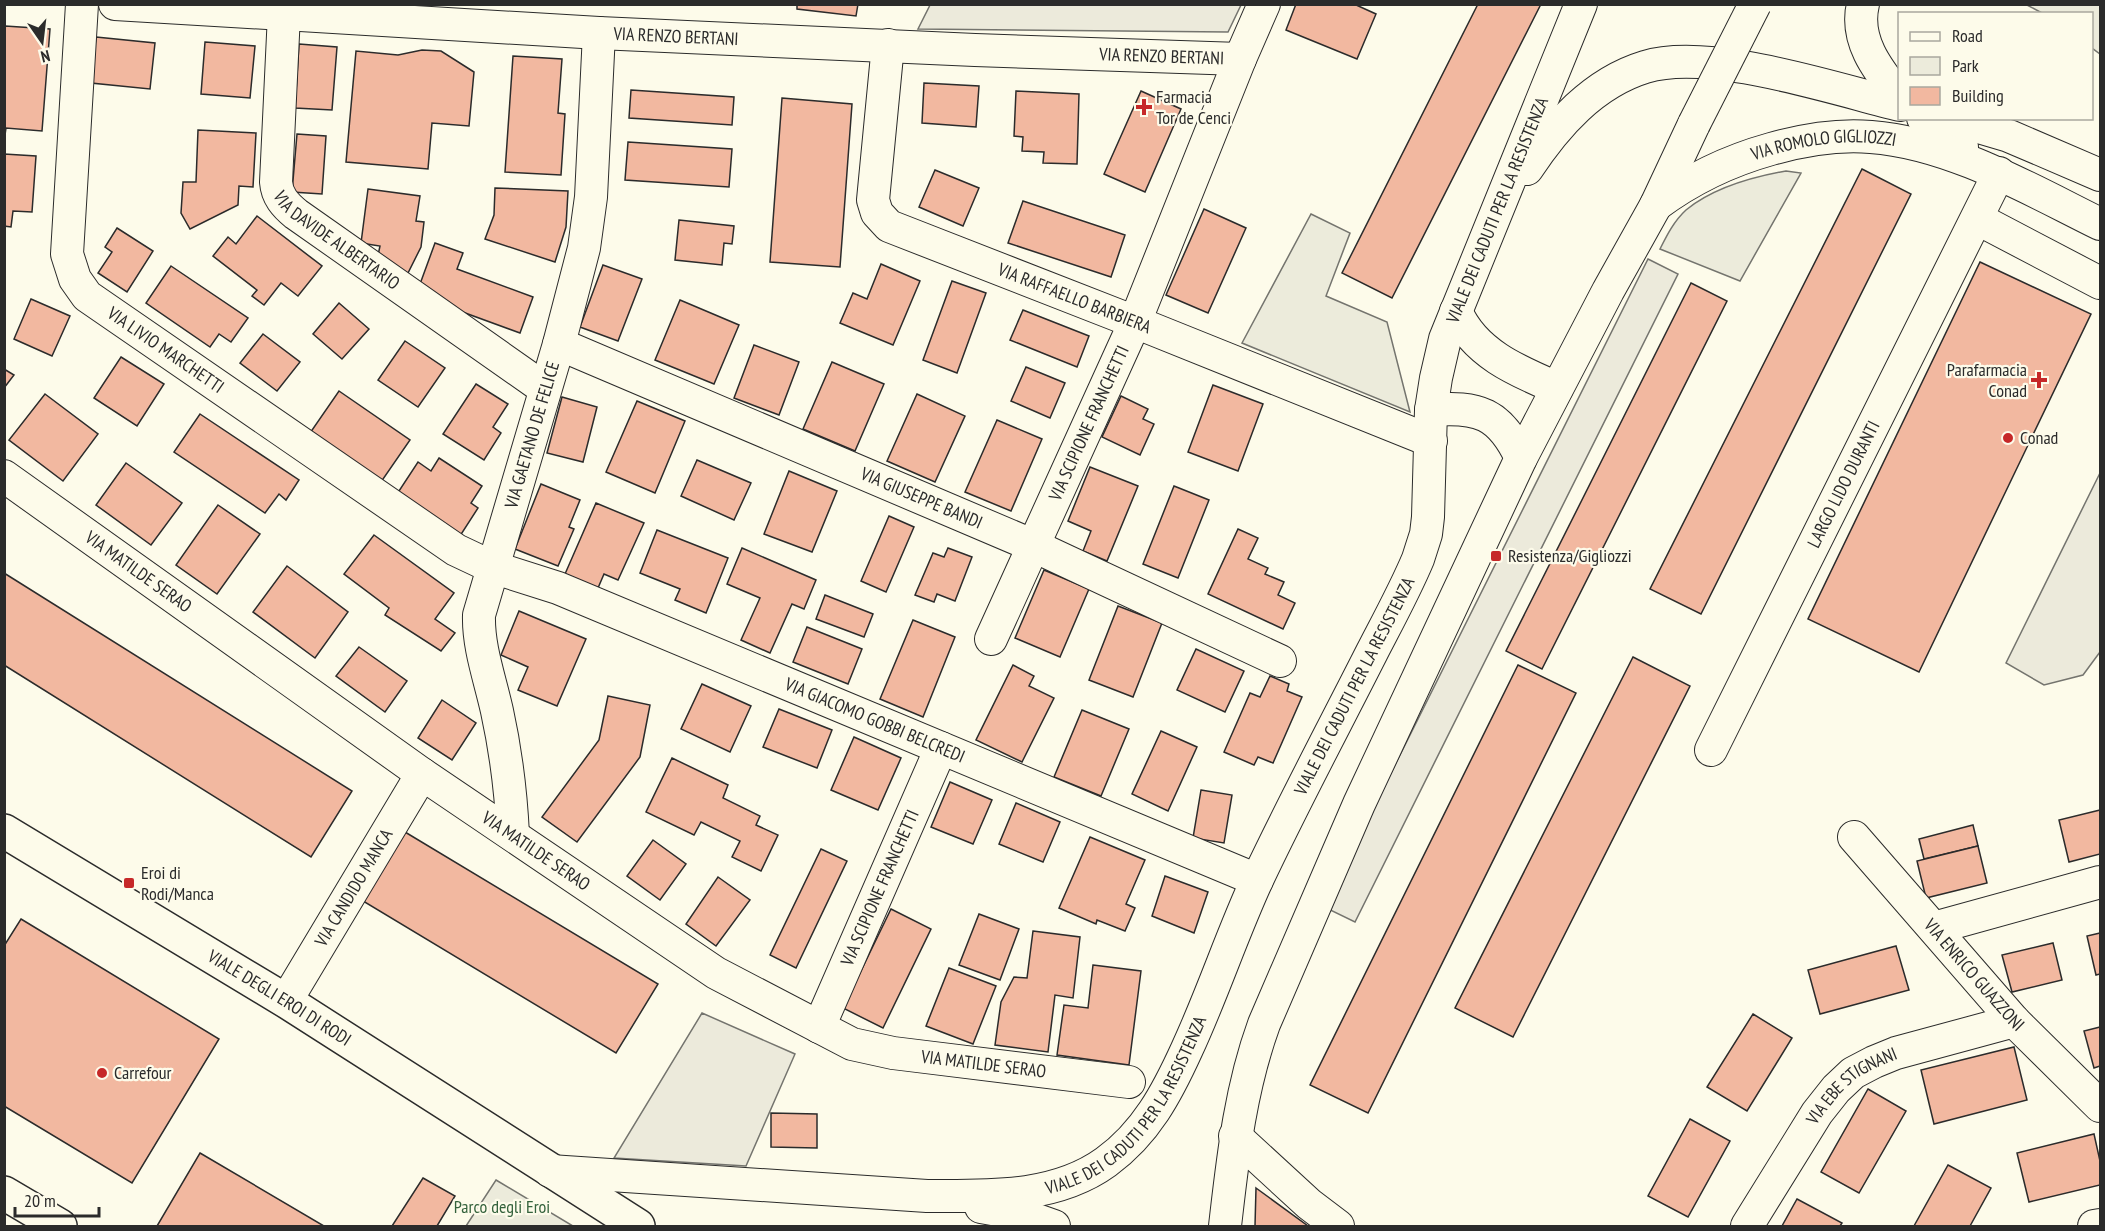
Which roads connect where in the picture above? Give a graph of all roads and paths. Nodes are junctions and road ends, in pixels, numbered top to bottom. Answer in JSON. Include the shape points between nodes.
{"nodes":[{"id":1,"x":82,"y":4,"type":"edge"},
{"id":2,"x":115,"y":4,"type":"edge"},
{"id":3,"x":1264,"y":4,"type":"edge"},
{"id":4,"x":1581,"y":4,"type":"edge"},
{"id":5,"x":1755,"y":4,"type":"edge"},
{"id":6,"x":1863,"y":4,"type":"edge"},
{"id":7,"x":186,"y":7,"type":"edge"},
{"id":8,"x":284,"y":14,"type":"junction"},
{"id":9,"x":599,"y":33,"type":"junction"},
{"id":10,"x":888,"y":45,"type":"junction"},
{"id":11,"x":1240,"y":59,"type":"junction"},
{"id":12,"x":1898,"y":97,"type":"edge"},
{"id":13,"x":1898,"y":105,"type":"edge"},
{"id":14,"x":1926,"y":120,"type":"edge"},
{"id":15,"x":1955,"y":120,"type":"edge"},
{"id":16,"x":1999,"y":173,"type":"junction"},
{"id":17,"x":2100,"y":175,"type":"edge"},
{"id":18,"x":1656,"y":205,"type":"junction"},
{"id":19,"x":1497,"y":214,"type":"junction"},
{"id":20,"x":1978,"y":219,"type":"junction"},
{"id":21,"x":2100,"y":224,"type":"edge"},
{"id":22,"x":2100,"y":283,"type":"edge"},
{"id":23,"x":1456,"y":311,"type":"junction"},
{"id":24,"x":1135,"y":322,"type":"junction"},
{"id":25,"x":559,"y":344,"type":"junction"},
{"id":26,"x":1557,"y":387,"type":"junction"},
{"id":27,"x":545,"y":389,"type":"junction"},
{"id":28,"x":1431,"y":410,"type":"junction"},
{"id":29,"x":1431,"y":441,"type":"junction"},
{"id":30,"x":1521,"y":458,"type":"junction"},
{"id":31,"x":4,"y":476,"type":"edge"},
{"id":32,"x":1034,"y":546,"type":"junction"},
{"id":33,"x":492,"y":567,"type":"junction"},
{"id":34,"x":991,"y":639,"type":"dead end"},
{"id":35,"x":1280,"y":661,"type":"dead end"},
{"id":36,"x":941,"y":748,"type":"junction"},
{"id":37,"x":1711,"y":750,"type":"dead end"},
{"id":38,"x":422,"y":774,"type":"junction"},
{"id":39,"x":4,"y":831,"type":"edge"},
{"id":40,"x":513,"y":835,"type":"junction"},
{"id":41,"x":1854,"y":837,"type":"dead end"},
{"id":42,"x":1257,"y":880,"type":"junction"},
{"id":43,"x":2100,"y":882,"type":"edge"},
{"id":44,"x":1934,"y":928,"type":"junction"},
{"id":45,"x":285,"y":1001,"type":"junction"},
{"id":46,"x":2014,"y":1021,"type":"junction"},
{"id":47,"x":819,"y":1027,"type":"junction"},
{"id":48,"x":1129,"y":1082,"type":"dead end"},
{"id":49,"x":2100,"y":1105,"type":"edge"},
{"id":50,"x":1235,"y":1136,"type":"junction"},
{"id":51,"x":550,"y":1171,"type":"junction"},
{"id":52,"x":4,"y":1192,"type":"edge"},
{"id":53,"x":927,"y":1196,"type":"junction"},
{"id":54,"x":1228,"y":1220,"type":"edge"},
{"id":55,"x":2100,"y":1225,"type":"edge"},
{"id":56,"x":60,"y":1227,"type":"edge"},
{"id":57,"x":638,"y":1227,"type":"edge"},
{"id":58,"x":1054,"y":1227,"type":"edge"},
{"id":59,"x":1338,"y":1227,"type":"edge"},
{"id":60,"x":1747,"y":1227,"type":"edge"},
{"id":61,"x":2094,"y":1227,"type":"edge"}],
"edges":[{"from":1,"to":33,"type":"street","name":"VIA LIVIO MARCHETTI","via":[[67,246],[68,262],[80,287],[87,296],[442,542]]},
{"from":2,"to":7,"type":"street","name":"VIA RENZO BERTANI"},
{"from":3,"to":11,"type":"street","name":"VIA SCIPIONE FRANCHETTI"},
{"from":4,"to":19,"type":"street","name":"VIALE DEI CADUTI PER LA RESISTENZA"},
{"from":5,"to":18,"type":"street","bridge":true},
{"from":6,"to":12,"type":"street","via":[[1860,25],[1866,46]]},
{"from":7,"to":8,"type":"street","name":"VIA RENZO BERTANI"},
{"from":8,"to":9,"type":"street","name":"VIA RENZO BERTANI"},
{"from":8,"to":27,"type":"street","name":"VIA DAVIDE ALBERTARIO","via":[[276,182],[282,201]]},
{"from":9,"to":10,"type":"street","name":"VIA RENZO BERTANI"},
{"from":9,"to":25,"type":"street","name":"VIA GAETANO DE FELICE","via":[[588,222]]},
{"from":10,"to":11,"type":"street","name":"VIA RENZO BERTANI"},
{"from":10,"to":24,"type":"street","name":"VIA RAFFAELLO BARBIERA","via":[[873,200],[882,220],[895,230]]},
{"from":11,"to":24,"type":"street","name":"VIA SCIPIONE FRANCHETTI"},
{"from":13,"to":19,"type":"street","via":[[1712,63],[1670,62],[1644,67],[1605,87],[1574,111],[1538,153]]},
{"from":14,"to":16,"type":"street","name":"VIA ROMOLO GIGLIOZZI"},
{"from":15,"to":17,"type":"street","via":[[2009,136]]},
{"from":16,"to":18,"type":"street","name":"VIA ROMOLO GIGLIOZZI","via":[[1907,142],[1832,137],[1781,146],[1730,162],[1691,181]]},
{"from":16,"to":20,"type":"street","name":"LARGO LIDO DURANTI"},
{"from":16,"to":21,"type":"street","name":"VIA ROMOLO GIGLIOZZI"},
{"from":18,"to":26,"type":"street"},
{"from":19,"to":23,"type":"street","name":"VIALE DEI CADUTI PER LA RESISTENZA"},
{"from":20,"to":22,"type":"street"},
{"from":20,"to":37,"type":"street","name":"LARGO LIDO DURANTI"},
{"from":23,"to":26,"type":"street","via":[[1467,331],[1485,350],[1522,373]]},
{"from":23,"to":28,"type":"street","name":"VIALE DEI CADUTI PER LA RESISTENZA","via":[[1442,352]]},
{"from":24,"to":29,"type":"street","name":"VIA RAFFAELLO BARBIERA"},
{"from":24,"to":32,"type":"street","name":"VIA SCIPIONE FRANCHETTI"},
{"from":25,"to":27,"type":"street","name":"VIA GAETANO DE FELICE"},
{"from":25,"to":32,"type":"street","name":"VIA GIUSEPPE BANDI"},
{"from":26,"to":30,"type":"street"},
{"from":27,"to":33,"type":"street","name":"VIA GAETANO DE FELICE"},
{"from":28,"to":29,"type":"street","name":"VIALE DEI CADUTI PER LA RESISTENZA"},
{"from":28,"to":30,"type":"street","via":[[1464,409],[1485,414],[1507,435]]},
{"from":29,"to":42,"type":"street","name":"VIALE DEI CADUTI PER LA RESISTENZA","via":[[1427,526],[1418,559]]},
{"from":30,"to":50,"type":"street","via":[[1359,804],[1268,1013],[1252,1056]]},
{"from":31,"to":38,"type":"street","name":"VIA MATILDE SERAO"},
{"from":32,"to":34,"type":"street","name":"VIA SCIPIONE FRANCHETTI"},
{"from":32,"to":35,"type":"street","name":"VIA GIUSEPPE BANDI"},
{"from":33,"to":36,"type":"street","name":"VIA GIACOMO GOBBI BELCREDI","via":[[558,588]]},
{"from":33,"to":40,"type":"street","name":"VIA GAETANO DE FELICE","via":[[480,610],[479,633],[507,761]]},
{"from":36,"to":42,"type":"street","name":"VIA GIACOMO GOBBI BELCREDI"},
{"from":36,"to":47,"type":"street","name":"VIA SCIPIONE FRANCHETTI"},
{"from":38,"to":40,"type":"street","name":"VIA MATILDE SERAO"},
{"from":38,"to":45,"type":"street","name":"VIA CANDIDO MANCA"},
{"from":39,"to":45,"type":"main road","name":"VIALE DEGLI EROI DI RODI"},
{"from":40,"to":47,"type":"street","name":"VIA MATILDE SERAO","via":[[716,973]]},
{"from":41,"to":44,"type":"street","name":"VIA ENRICO GUAZZONI"},
{"from":42,"to":53,"type":"street","name":"VIALE DEI CADUTI PER LA RESISTENZA","via":[[1171,1083],[1157,1109],[1130,1141],[1092,1171],[1049,1188],[984,1196]]},
{"from":43,"to":44,"type":"street"},
{"from":44,"to":46,"type":"street","name":"VIA ENRICO GUAZZONI"},
{"from":45,"to":51,"type":"main road","name":"VIALE DEGLI EROI DI RODI"},
{"from":46,"to":49,"type":"street","name":"VIA ENRICO GUAZZONI"},
{"from":46,"to":60,"type":"street","name":"VIA EBE STIGNANI","via":[[1884,1057],[1853,1073],[1817,1113]]},
{"from":47,"to":48,"type":"street","name":"VIA MATILDE SERAO","via":[[852,1044],[875,1050]]},
{"from":50,"to":54,"type":"street"},
{"from":50,"to":59,"type":"street"},
{"from":51,"to":53,"type":"street","name":"VIALE DEI CADUTI PER LA RESISTENZA"},
{"from":51,"to":57,"type":"main road","name":"VIALE DEGLI EROI DI RODI"},
{"from":52,"to":56,"type":"main road"},
{"from":53,"to":58,"type":"street","name":"VIALE DEI CADUTI PER LA RESISTENZA","via":[[1020,1214]]},
{"from":55,"to":61,"type":"street"}]}
